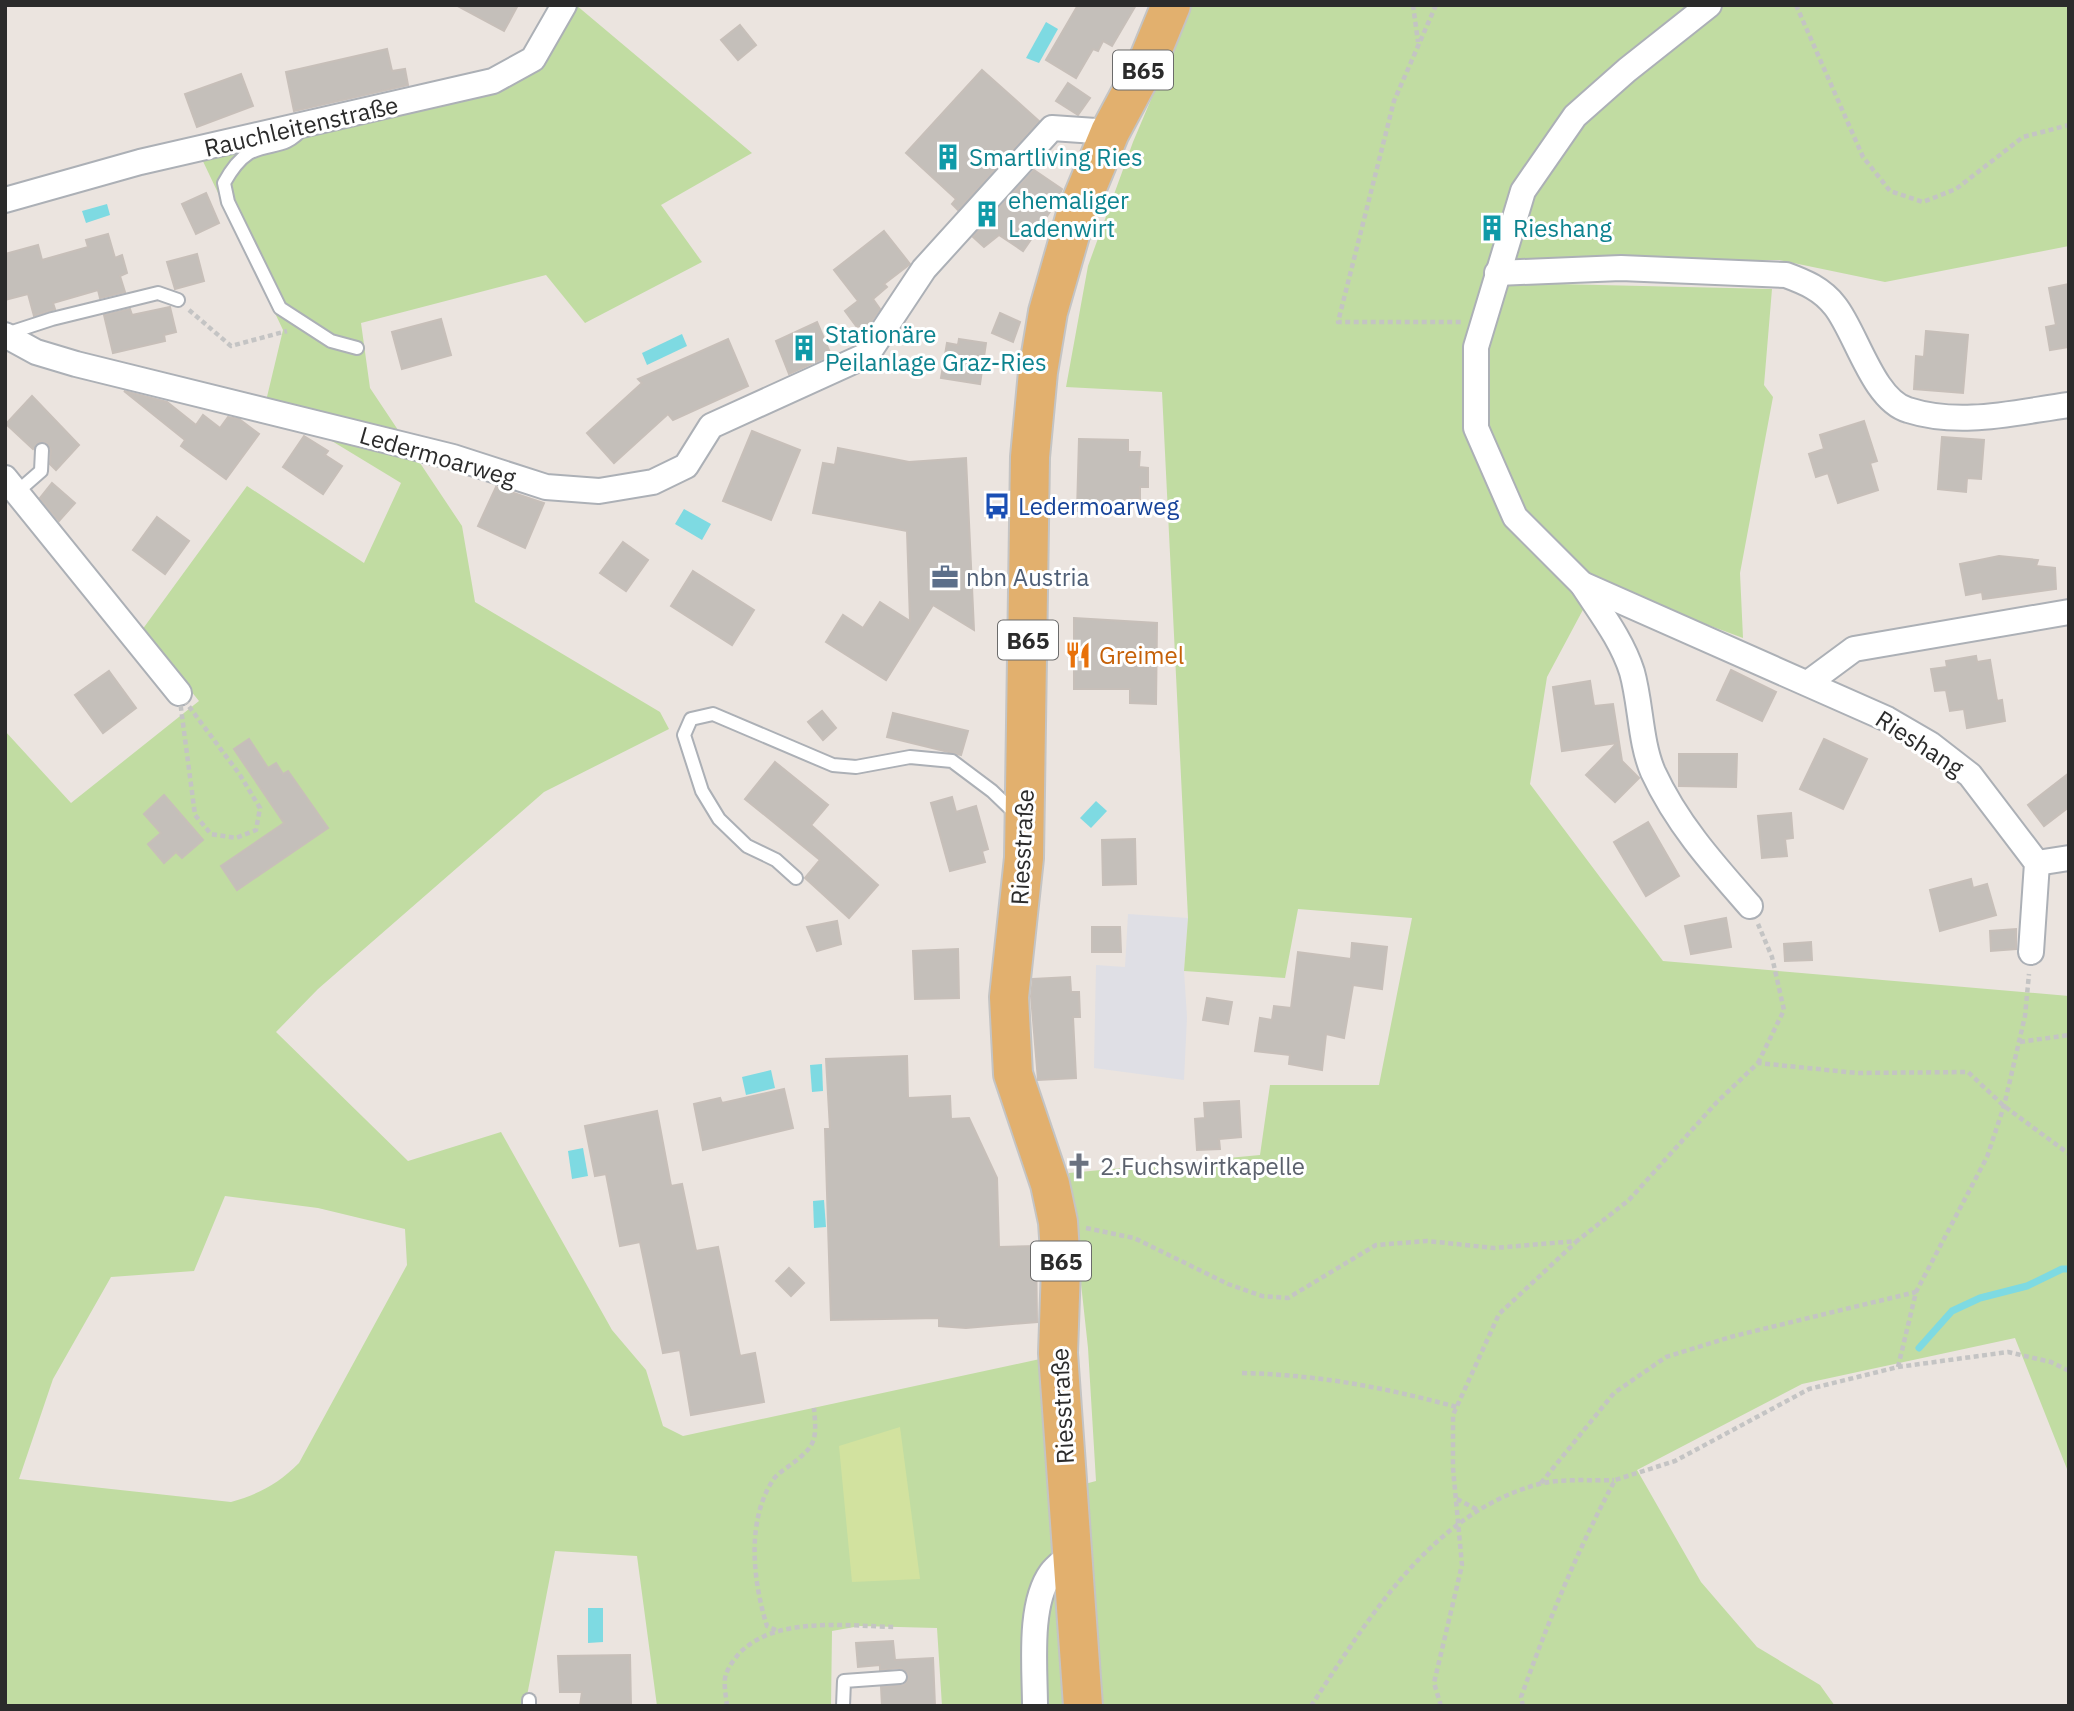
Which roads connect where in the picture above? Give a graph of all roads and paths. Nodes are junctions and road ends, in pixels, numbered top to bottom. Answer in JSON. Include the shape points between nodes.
{"nodes":[{"id":1,"x":564,"y":5,"type":"edge"},
{"id":2,"x":1171,"y":5,"type":"edge"},
{"id":3,"x":1413,"y":5,"type":"edge"},
{"id":4,"x":1436,"y":5,"type":"edge"},
{"id":5,"x":1709,"y":5,"type":"edge"},
{"id":6,"x":1796,"y":5,"type":"edge"},
{"id":7,"x":1419,"y":44,"type":"junction"},
{"id":8,"x":2069,"y":125,"type":"edge"},
{"id":9,"x":304,"y":127,"type":"junction"},
{"id":10,"x":1110,"y":132,"type":"junction"},
{"id":11,"x":5,"y":200,"type":"edge"},
{"id":12,"x":1497,"y":273,"type":"junction"},
{"id":13,"x":178,"y":300,"type":"joint"},
{"id":14,"x":1483,"y":322,"type":"junction"},
{"id":15,"x":302,"y":325,"type":"junction"},
{"id":16,"x":5,"y":334,"type":"edge"},
{"id":17,"x":357,"y":348,"type":"dead end"},
{"id":18,"x":2069,"y":405,"type":"edge"},
{"id":19,"x":42,"y":450,"type":"dead end"},
{"id":20,"x":11,"y":485,"type":"edge"},
{"id":21,"x":1582,"y":584,"type":"junction"},
{"id":22,"x":2069,"y":612,"type":"edge"},
{"id":23,"x":1808,"y":683,"type":"junction"},
{"id":24,"x":179,"y":693,"type":"junction"},
{"id":25,"x":1025,"y":824,"type":"junction"},
{"id":26,"x":2069,"y":858,"type":"edge"},
{"id":27,"x":2037,"y":863,"type":"junction"},
{"id":28,"x":796,"y":878,"type":"dead end"},
{"id":29,"x":1750,"y":906,"type":"joint"},
{"id":30,"x":2031,"y":952,"type":"joint"},
{"id":31,"x":2069,"y":1035,"type":"edge"},
{"id":32,"x":2020,"y":1042,"type":"junction"},
{"id":33,"x":1758,"y":1063,"type":"junction"},
{"id":34,"x":2004,"y":1106,"type":"junction"},
{"id":35,"x":2069,"y":1154,"type":"edge"},
{"id":36,"x":1075,"y":1226,"type":"dead end"},
{"id":37,"x":1577,"y":1241,"type":"junction"},
{"id":38,"x":1916,"y":1292,"type":"junction"},
{"id":39,"x":1898,"y":1367,"type":"junction"},
{"id":40,"x":2069,"y":1371,"type":"edge"},
{"id":41,"x":1241,"y":1373,"type":"dead end"},
{"id":42,"x":1457,"y":1407,"type":"junction"},
{"id":43,"x":814,"y":1408,"type":"dead end"},
{"id":44,"x":1615,"y":1480,"type":"junction"},
{"id":45,"x":1541,"y":1483,"type":"junction"},
{"id":46,"x":1456,"y":1499,"type":"junction"},
{"id":47,"x":1478,"y":1510,"type":"junction"},
{"id":48,"x":1459,"y":1526,"type":"junction"},
{"id":49,"x":1071,"y":1554,"type":"junction"},
{"id":50,"x":896,"y":1627,"type":"dead end"},
{"id":51,"x":776,"y":1630,"type":"junction"},
{"id":52,"x":900,"y":1677,"type":"dead end"},
{"id":53,"x":1521,"y":1697,"type":"junction"},
{"id":54,"x":727,"y":1706,"type":"edge"},
{"id":55,"x":843,"y":1706,"type":"edge"},
{"id":56,"x":1035,"y":1706,"type":"edge"},
{"id":57,"x":1083,"y":1706,"type":"edge"},
{"id":58,"x":1311,"y":1706,"type":"edge"},
{"id":59,"x":1441,"y":1706,"type":"edge"},
{"id":60,"x":1516,"y":1706,"type":"edge"},
{"id":61,"x":1523,"y":1706,"type":"edge"}],
"edges":[{"from":1,"to":9,"type":"street","name":"Rauchleitenstraße","via":[[533,59],[492,81]]},
{"from":2,"to":10,"type":"main road","name":"Riesstraße","number":"B65","via":[[1148,61]]},
{"from":3,"to":7,"type":"path"},
{"from":4,"to":7,"type":"path"},
{"from":5,"to":12,"type":"street","name":"Rieshang","via":[[1575,116],[1523,191]]},
{"from":6,"to":8,"type":"path","via":[[1863,157],[1890,191],[1923,202],[1956,189],[2023,137]]},
{"from":7,"to":14,"type":"path","via":[[1394,101],[1338,322]]},
{"from":9,"to":11,"type":"street","name":"Rauchleitenstraße","via":[[140,162]]},
{"from":9,"to":15,"type":"lane","via":[[292,141],[249,153],[224,183],[228,202],[280,308]]},
{"from":10,"to":16,"type":"street","name":"Ledermoarweg","via":[[1052,128],[924,269],[867,355],[711,426],[687,466],[653,482],[598,491],[546,487],[453,457],[76,364],[36,352]]},
{"from":10,"to":25,"type":"main road","name":"Riesstraße","number":"B65","via":[[1076,214],[1048,312],[1038,372],[1028,515]]},
{"from":12,"to":14,"type":"street","name":"Rieshang"},
{"from":12,"to":18,"type":"street","via":[[1621,268],[1786,275],[1811,284],[1835,306],[1877,384],[1906,410],[1967,419]]},
{"from":13,"to":15,"type":"path","via":[[231,346]]},
{"from":13,"to":16,"type":"lane","via":[[158,293]]},
{"from":14,"to":21,"type":"street","name":"Rieshang","via":[[1476,347],[1476,428],[1516,517]]},
{"from":15,"to":17,"type":"lane","via":[[331,341]]},
{"from":19,"to":20,"type":"lane","via":[[41,471]]},
{"from":20,"to":24,"type":"street"},
{"from":21,"to":23,"type":"street","name":"Rieshang"},
{"from":21,"to":29,"type":"street","name":"Rieshang","via":[[1620,644],[1631,672],[1652,769],[1671,807],[1694,843]]},
{"from":22,"to":23,"type":"street","via":[[1854,649]]},
{"from":23,"to":27,"type":"street","name":"Rieshang","via":[[1887,719],[1970,775]]},
{"from":24,"to":24,"type":"path","via":[[195,816],[211,834],[236,838],[256,830],[260,808]]},
{"from":25,"to":28,"type":"lane","via":[[952,761],[909,757],[832,765],[713,713],[691,719],[684,735],[702,791],[719,819],[747,846],[776,860]]},
{"from":25,"to":49,"type":"main road","name":"Riesstraße","number":"B65","via":[[1009,997],[1013,1073],[1058,1222],[1058,1353]]},
{"from":26,"to":27,"type":"street"},
{"from":27,"to":30,"type":"street"},
{"from":29,"to":33,"type":"path","via":[[1772,957],[1784,1010]]},
{"from":30,"to":32,"type":"path"},
{"from":31,"to":32,"type":"path"},
{"from":32,"to":34,"type":"path"},
{"from":33,"to":34,"type":"path","via":[[1857,1073],[1968,1072]]},
{"from":33,"to":37,"type":"path","via":[[1629,1200]]},
{"from":34,"to":35,"type":"path"},
{"from":34,"to":38,"type":"path","via":[[1987,1157]]},
{"from":36,"to":37,"type":"path","via":[[1134,1238],[1228,1284],[1262,1296],[1288,1298],[1376,1245],[1427,1241],[1494,1248]]},
{"from":37,"to":42,"type":"path","via":[[1499,1314]]},
{"from":38,"to":39,"type":"path"},
{"from":38,"to":45,"type":"path","via":[[1666,1357],[1614,1393]]},
{"from":39,"to":40,"type":"path","via":[[2008,1352]]},
{"from":39,"to":44,"type":"path","via":[[1810,1389],[1675,1461]]},
{"from":41,"to":42,"type":"path","via":[[1373,1385]]},
{"from":42,"to":46,"type":"path","via":[[1453,1415]]},
{"from":43,"to":51,"type":"path","via":[[817,1434],[811,1450],[774,1478],[758,1511],[755,1556],[760,1604],[767,1626]]},
{"from":44,"to":45,"type":"path"},
{"from":44,"to":53,"type":"path","via":[[1576,1555]]},
{"from":45,"to":47,"type":"path"},
{"from":46,"to":47,"type":"path"},
{"from":46,"to":48,"type":"path"},
{"from":47,"to":48,"type":"path"},
{"from":48,"to":58,"type":"path","via":[[1401,1576]]},
{"from":48,"to":59,"type":"path","via":[[1462,1565],[1434,1683]]},
{"from":49,"to":56,"type":"street","via":[[1052,1572],[1041,1592]]},
{"from":49,"to":57,"type":"main road","name":"Riesstraße","number":"B65"},
{"from":50,"to":51,"type":"path"},
{"from":51,"to":54,"type":"path","via":[[743,1647],[725,1676]]},
{"from":52,"to":55,"type":"lane","via":[[844,1681]]},
{"from":53,"to":60,"type":"path"},
{"from":53,"to":61,"type":"path"}]}
